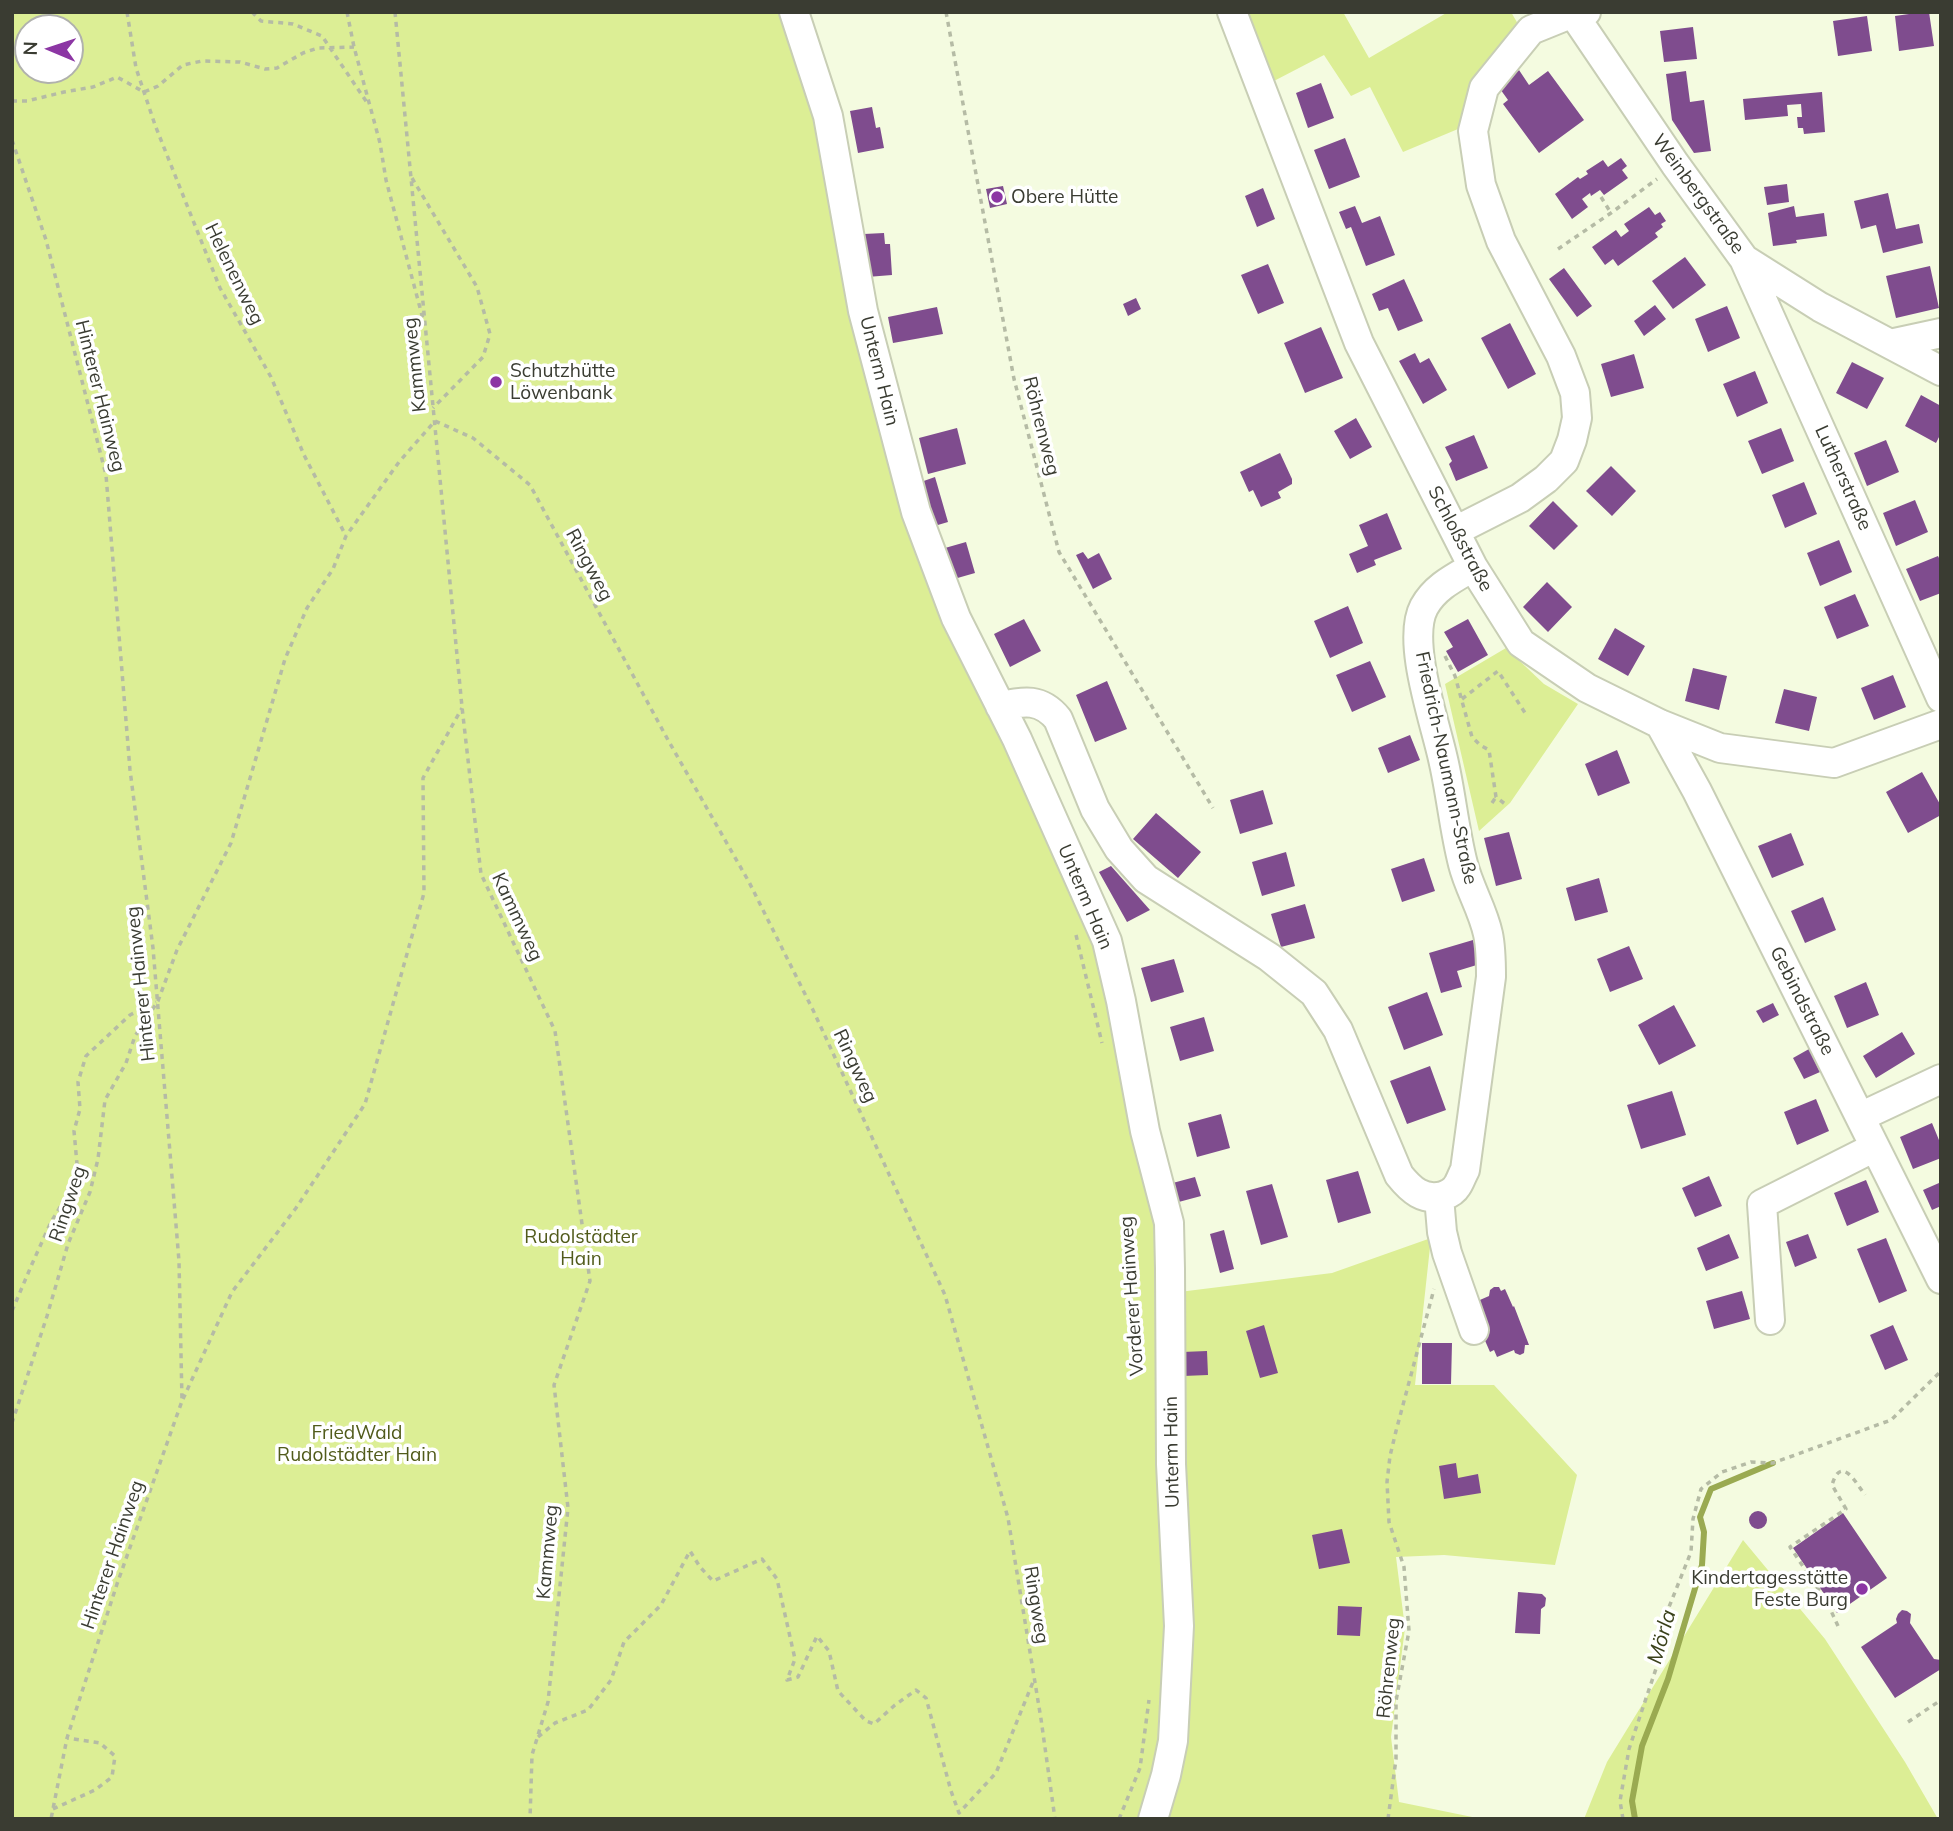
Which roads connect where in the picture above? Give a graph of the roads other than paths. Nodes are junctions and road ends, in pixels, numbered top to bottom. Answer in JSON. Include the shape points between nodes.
{"nodes":[{"id":1,"x":794,"y":12,"type":"edge"},
{"id":2,"x":1232,"y":12,"type":"edge"},
{"id":3,"x":1577,"y":13,"type":"edge"},
{"id":4,"x":1745,"y":259,"type":"junction"},
{"id":5,"x":1941,"y":333,"type":"edge"},
{"id":6,"x":1889,"y":344,"type":"junction"},
{"id":7,"x":1941,"y":371,"type":"edge"},
{"id":8,"x":1455,"y":531,"type":"junction"},
{"id":9,"x":1473,"y":567,"type":"junction"},
{"id":10,"x":1941,"y":698,"type":"edge"},
{"id":11,"x":1000,"y":706,"type":"junction"},
{"id":12,"x":1660,"y":724,"type":"junction"},
{"id":13,"x":1941,"y":724,"type":"edge"},
{"id":14,"x":1720,"y":748,"type":"junction"},
{"id":15,"x":1697,"y":791,"type":"junction"},
{"id":16,"x":1941,"y":1079,"type":"edge"},
{"id":17,"x":1860,"y":1117,"type":"junction"},
{"id":18,"x":1875,"y":1147,"type":"junction"},
{"id":19,"x":1439,"y":1197,"type":"junction"},
{"id":20,"x":1941,"y":1279,"type":"edge"},
{"id":21,"x":1770,"y":1320,"type":"dead end"},
{"id":22,"x":1474,"y":1330,"type":"dead end"},
{"id":23,"x":1153,"y":1819,"type":"edge"}],
"edges":[{"from":1,"to":11,"type":"street","name":"Unterm Hain","via":[[828,116],[863,311],[916,512],[956,618]]},
{"from":2,"to":8,"type":"street","name":"Schloßstraße","via":[[1359,344]]},
{"from":3,"to":4,"type":"street","name":"Weinbergstraße","via":[[1675,164]]},
{"from":3,"to":8,"type":"street","via":[[1531,30],[1484,88],[1473,131],[1481,185],[1501,241],[1561,356],[1575,393],[1577,418],[1572,440],[1564,461],[1546,479],[1520,498]]},
{"from":4,"to":6,"type":"street","name":"Weinbergstraße"},
{"from":4,"to":10,"type":"street","name":"Lutherstraße"},
{"from":5,"to":6,"type":"street"},
{"from":6,"to":7,"type":"street","name":"Weinbergstraße"},
{"from":8,"to":9,"type":"street","name":"Schloßstraße"},
{"from":9,"to":12,"type":"street","name":"Schloßstraße","via":[[1521,643],[1587,688]]},
{"from":9,"to":19,"type":"street","name":"Friedrich-Naumann-Straße","via":[[1436,590],[1423,608],[1418,633],[1463,865],[1488,933],[1491,964],[1465,1170],[1457,1188]]},
{"from":11,"to":19,"type":"street","via":[[1022,701],[1051,710],[1095,809],[1119,849],[1146,880],[1269,957],[1314,993],[1338,1030],[1399,1175],[1410,1189],[1427,1198]]},
{"from":11,"to":23,"type":"street","name":"Unterm Hain","via":[[1107,941],[1145,1131],[1169,1223],[1171,1464],[1179,1626],[1173,1741]]},
{"from":12,"to":14,"type":"street","name":"Schloßstraße"},
{"from":12,"to":15,"type":"street","name":"Gebindstraße"},
{"from":13,"to":14,"type":"street","name":"Schloßstraße","via":[[1834,764]]},
{"from":14,"to":15,"type":"street"},
{"from":15,"to":17,"type":"street","name":"Gebindstraße"},
{"from":16,"to":17,"type":"street"},
{"from":17,"to":18,"type":"street","name":"Gebindstraße"},
{"from":18,"to":20,"type":"street","name":"Gebindstraße"},
{"from":18,"to":21,"type":"street","via":[[1752,1202]]},
{"from":19,"to":22,"type":"street","via":[[1447,1253]]}]}
